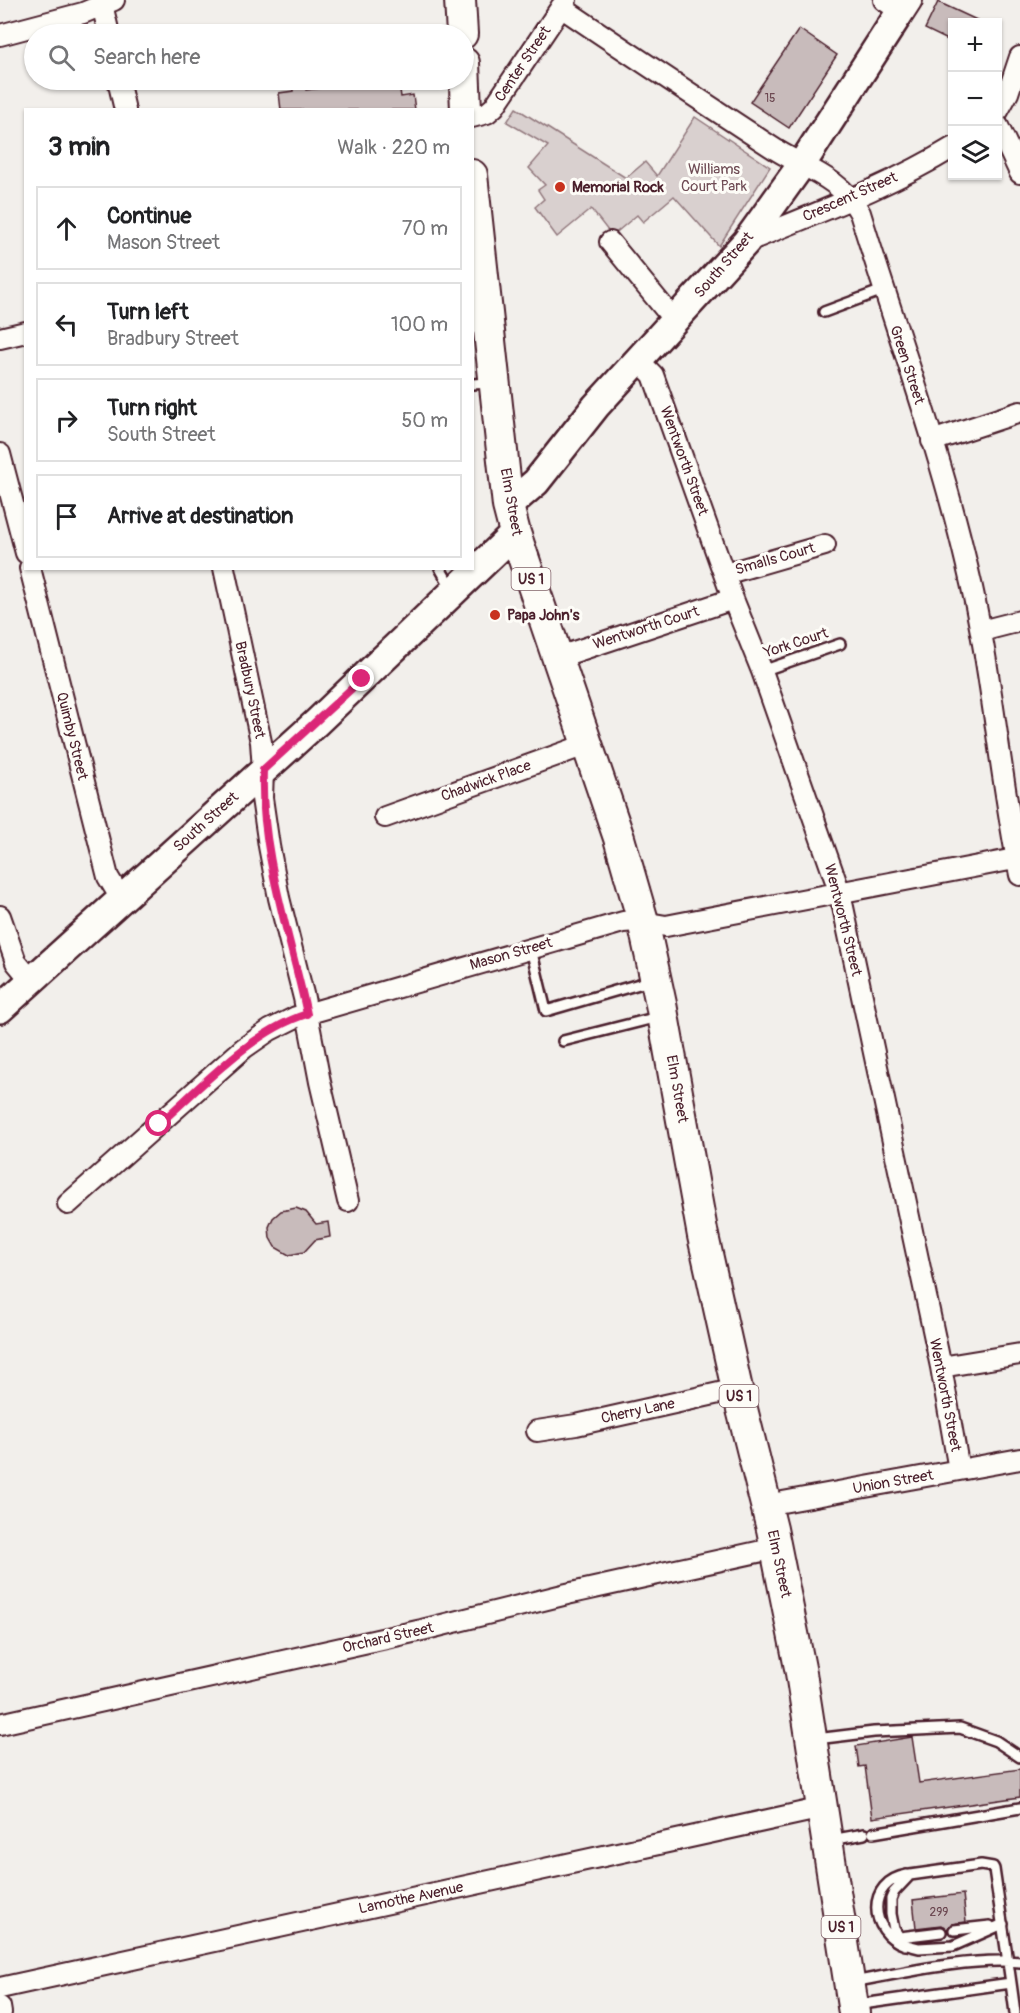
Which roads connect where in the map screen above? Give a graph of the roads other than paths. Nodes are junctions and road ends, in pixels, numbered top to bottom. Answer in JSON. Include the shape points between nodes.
{"nodes":[{"id":1,"x":460,"y":0,"type":"edge"},
{"id":2,"x":106,"y":1,"type":"edge"},
{"id":3,"x":563,"y":4,"type":"edge"},
{"id":4,"x":898,"y":4,"type":"edge"},
{"id":5,"x":41,"y":24,"type":"edge"},
{"id":6,"x":108,"y":24,"type":"edge"},
{"id":7,"x":461,"y":24,"type":"edge"},
{"id":8,"x":24,"y":29,"type":"edge"},
{"id":9,"x":0,"y":35,"type":"edge"},
{"id":10,"x":1020,"y":57,"type":"edge"},
{"id":11,"x":120,"y":90,"type":"edge"},
{"id":12,"x":465,"y":90,"type":"edge"},
{"id":13,"x":1002,"y":104,"type":"edge"},
{"id":14,"x":125,"y":108,"type":"edge"},
{"id":15,"x":466,"y":108,"type":"edge"},
{"id":16,"x":474,"y":116,"type":"edge"},
{"id":17,"x":1002,"y":135,"type":"edge"},
{"id":18,"x":948,"y":150,"type":"edge"},
{"id":19,"x":802,"y":164,"type":"junction"},
{"id":20,"x":1020,"y":173,"type":"edge"},
{"id":21,"x":850,"y":198,"type":"junction"},
{"id":22,"x":474,"y":200,"type":"edge"},
{"id":23,"x":476,"y":225,"type":"edge"},
{"id":24,"x":610,"y":242,"type":"dead end"},
{"id":25,"x":746,"y":242,"type":"junction"},
{"id":26,"x":883,"y":290,"type":"junction"},
{"id":27,"x":824,"y":312,"type":"dead end"},
{"id":28,"x":674,"y":320,"type":"junction"},
{"id":29,"x":24,"y":332,"type":"edge"},
{"id":30,"x":0,"y":338,"type":"edge"},
{"id":31,"x":638,"y":360,"type":"junction"},
{"id":32,"x":484,"y":383,"type":"edge"},
{"id":33,"x":1020,"y":412,"type":"edge"},
{"id":34,"x":932,"y":441,"type":"junction"},
{"id":35,"x":0,"y":454,"type":"edge"},
{"id":36,"x":512,"y":520,"type":"junction"},
{"id":37,"x":24,"y":545,"type":"edge"},
{"id":38,"x":825,"y":545,"type":"dead end"},
{"id":39,"x":474,"y":555,"type":"edge"},
{"id":40,"x":31,"y":570,"type":"edge"},
{"id":41,"x":224,"y":570,"type":"edge"},
{"id":42,"x":725,"y":574,"type":"junction"},
{"id":43,"x":447,"y":580,"type":"edge"},
{"id":44,"x":733,"y":599,"type":"junction"},
{"id":45,"x":1020,"y":621,"type":"edge"},
{"id":46,"x":981,"y":631,"type":"junction"},
{"id":47,"x":840,"y":644,"type":"dead end"},
{"id":48,"x":559,"y":657,"type":"junction"},
{"id":49,"x":762,"y":670,"type":"junction"},
{"id":50,"x":588,"y":744,"type":"junction"},
{"id":51,"x":263,"y":770,"type":"junction"},
{"id":52,"x":385,"y":817,"type":"dead end"},
{"id":53,"x":1019,"y":864,"type":"edge"},
{"id":54,"x":840,"y":893,"type":"junction"},
{"id":55,"x":122,"y":900,"type":"junction"},
{"id":56,"x":0,"y":916,"type":"edge"},
{"id":57,"x":643,"y":921,"type":"junction"},
{"id":58,"x":531,"y":949,"type":"junction"},
{"id":59,"x":656,"y":979,"type":"junction"},
{"id":60,"x":31,"y":980,"type":"junction"},
{"id":61,"x":0,"y":1009,"type":"edge"},
{"id":62,"x":307,"y":1014,"type":"junction"},
{"id":63,"x":663,"y":1016,"type":"junction"},
{"id":64,"x":563,"y":1041,"type":"dead end"},
{"id":65,"x":348,"y":1201,"type":"dead end"},
{"id":66,"x":68,"y":1204,"type":"dead end"},
{"id":67,"x":1020,"y":1354,"type":"edge"},
{"id":68,"x":941,"y":1367,"type":"junction"},
{"id":69,"x":737,"y":1389,"type":"junction"},
{"id":70,"x":537,"y":1431,"type":"dead end"},
{"id":71,"x":1020,"y":1459,"type":"edge"},
{"id":72,"x":959,"y":1470,"type":"junction"},
{"id":73,"x":766,"y":1505,"type":"junction"},
{"id":74,"x":776,"y":1548,"type":"junction"},
{"id":75,"x":0,"y":1724,"type":"edge"},
{"id":76,"x":811,"y":1739,"type":"junction"},
{"id":77,"x":1020,"y":1757,"type":"edge"},
{"id":78,"x":823,"y":1808,"type":"junction"},
{"id":79,"x":1020,"y":1808,"type":"edge"},
{"id":80,"x":828,"y":1841,"type":"junction"},
{"id":81,"x":1003,"y":1924,"type":"junction"},
{"id":82,"x":988,"y":1930,"type":"junction"},
{"id":83,"x":941,"y":1934,"type":"dead end"},
{"id":84,"x":903,"y":1941,"type":"junction"},
{"id":85,"x":1008,"y":1960,"type":"junction"},
{"id":86,"x":1020,"y":1962,"type":"edge"},
{"id":87,"x":1011,"y":1983,"type":"junction"},
{"id":88,"x":0,"y":1988,"type":"edge"},
{"id":89,"x":852,"y":2000,"type":"edge"},
{"id":90,"x":0,"y":2007,"type":"edge"},
{"id":91,"x":1,"y":2013,"type":"edge"},
{"id":92,"x":1015,"y":2013,"type":"edge"}],
"edges":[{"from":1,"to":7,"type":"main road"},
{"from":2,"to":5,"type":"street","via":[[82,13]]},
{"from":2,"to":6,"type":"street"},
{"from":3,"to":16,"type":"street","name":"Center Street","via":[[494,107]]},
{"from":3,"to":19,"type":"street","name":"Green Street"},
{"from":4,"to":19,"type":"street","name":"South Street"},
{"from":8,"to":9,"type":"street"},
{"from":10,"to":13,"type":"street"},
{"from":11,"to":14,"type":"street"},
{"from":12,"to":15,"type":"main road"},
{"from":17,"to":20,"type":"street"},
{"from":18,"to":21,"type":"street","name":"Crescent Street"},
{"from":19,"to":21,"type":"street","name":"Green Street"},
{"from":19,"to":25,"type":"street","name":"South Street"},
{"from":21,"to":25,"type":"street","name":"Crescent Street"},
{"from":21,"to":26,"type":"street","name":"Green Street","via":[[860,213]]},
{"from":22,"to":23,"type":"main road","name":"Elm Street","number":"US 1"},
{"from":23,"to":32,"type":"main road","name":"Elm Street","number":"US 1","via":[[485,325]]},
{"from":24,"to":28,"type":"street"},
{"from":25,"to":28,"type":"street","name":"South Street"},
{"from":26,"to":27,"type":"lane"},
{"from":26,"to":34,"type":"street","name":"Green Street"},
{"from":28,"to":31,"type":"street","name":"South Street"},
{"from":29,"to":30,"type":"street"},
{"from":31,"to":36,"type":"street","name":"South Street","via":[[536,482]]},
{"from":31,"to":42,"type":"street","name":"Wentworth Street","via":[[652,375]]},
{"from":32,"to":36,"type":"main road","name":"Elm Street","number":"US 1"},
{"from":33,"to":34,"type":"street"},
{"from":34,"to":46,"type":"street","name":"Green Street","via":[[967,563]]},
{"from":35,"to":37,"type":"street"},
{"from":36,"to":39,"type":"street","name":"South Street"},
{"from":36,"to":48,"type":"main road","name":"Elm Street","number":"US 1"},
{"from":38,"to":42,"type":"street","name":"Smalls Court"},
{"from":40,"to":55,"type":"street","name":"Quimby Street","via":[[108,877]]},
{"from":41,"to":51,"type":"street","name":"Bradbury Street","via":[[261,742]]},
{"from":42,"to":44,"type":"street","name":"Wentworth Street"},
{"from":43,"to":51,"type":"street","name":"South Street"},
{"from":44,"to":48,"type":"street","name":"Wentworth Court"},
{"from":44,"to":49,"type":"street","name":"Wentworth Street"},
{"from":45,"to":46,"type":"street"},
{"from":46,"to":53,"type":"street","name":"Green Street"},
{"from":47,"to":49,"type":"lane","name":"York Court"},
{"from":48,"to":50,"type":"main road","name":"Elm Street","number":"US 1"},
{"from":49,"to":54,"type":"street","name":"Wentworth Street"},
{"from":50,"to":52,"type":"street","name":"Chadwick Place"},
{"from":50,"to":57,"type":"main road","name":"Elm Street","number":"US 1"},
{"from":51,"to":55,"type":"street","name":"South Street"},
{"from":51,"to":62,"type":"street","name":"Bradbury Street","via":[[262,798],[269,846]]},
{"from":53,"to":54,"type":"street","name":"Mason Street"},
{"from":54,"to":57,"type":"street","name":"Mason Street","via":[[666,926]]},
{"from":54,"to":68,"type":"street","name":"Wentworth Street"},
{"from":55,"to":60,"type":"street","name":"South Street"},
{"from":56,"to":60,"type":"street","via":[[16,962]]},
{"from":57,"to":58,"type":"street","name":"Mason Street","via":[[623,922]]},
{"from":57,"to":59,"type":"main road","name":"Elm Street","number":"US 1"},
{"from":58,"to":59,"type":"lane","via":[[546,1011]]},
{"from":58,"to":62,"type":"street","name":"Mason Street"},
{"from":59,"to":63,"type":"main road","name":"Elm Street","number":"US 1"},
{"from":60,"to":61,"type":"street","name":"South Street"},
{"from":62,"to":65,"type":"street","name":"Bradbury Street"},
{"from":62,"to":66,"type":"street","name":"Mason Street","via":[[277,1026],[244,1048]]},
{"from":63,"to":64,"type":"lane"},
{"from":63,"to":69,"type":"main road","name":"Elm Street","number":"US 1","via":[[703,1236]]},
{"from":67,"to":68,"type":"street"},
{"from":68,"to":72,"type":"street","name":"Wentworth Street"},
{"from":69,"to":70,"type":"street","name":"Cherry Lane"},
{"from":69,"to":73,"type":"main road","name":"Elm Street","number":"US 1"},
{"from":71,"to":72,"type":"street","name":"Union Street"},
{"from":72,"to":73,"type":"street","name":"Union Street"},
{"from":73,"to":74,"type":"main road","name":"Elm Street","number":"US 1"},
{"from":74,"to":75,"type":"street","name":"Orchard Street"},
{"from":74,"to":76,"type":"main road","name":"Elm Street","number":"US 1"},
{"from":76,"to":77,"type":"lane","via":[[960,1728],[996,1741]]},
{"from":76,"to":78,"type":"main road","name":"Elm Street","number":"US 1"},
{"from":78,"to":80,"type":"main road","name":"Elm Street","number":"US 1"},
{"from":78,"to":88,"type":"street","name":"Lamothe Avenue"},
{"from":79,"to":80,"type":"lane"},
{"from":80,"to":89,"type":"main road","name":"Elm Street","number":"US 1"},
{"from":81,"to":82,"type":"lane"},
{"from":81,"to":82,"type":"lane","via":[[954,1933]]},
{"from":81,"to":84,"type":"lane","via":[[992,1866],[981,1864],[916,1874],[894,1879],[878,1899],[878,1918],[884,1932],[893,1940]]},
{"from":81,"to":85,"type":"lane"},
{"from":82,"to":84,"type":"lane","via":[[943,1948],[928,1949]]},
{"from":83,"to":84,"type":"lane"},
{"from":85,"to":86,"type":"lane"},
{"from":85,"to":87,"type":"lane"},
{"from":85,"to":89,"type":"lane","via":[[970,1963]]},
{"from":87,"to":89,"type":"lane"},
{"from":87,"to":92,"type":"lane"},
{"from":90,"to":91,"type":"street"}]}
